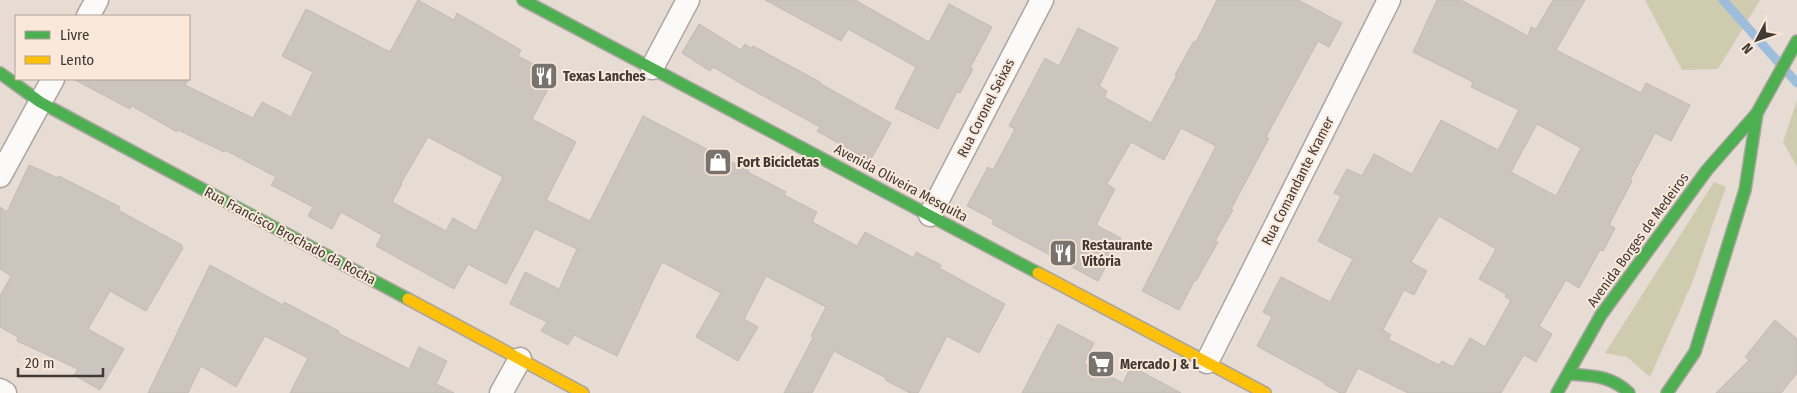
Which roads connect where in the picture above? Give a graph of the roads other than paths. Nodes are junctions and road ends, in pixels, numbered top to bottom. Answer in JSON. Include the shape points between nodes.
{"nodes":[{"id":1,"x":97,"y":0,"type":"edge"},
{"id":2,"x":523,"y":0,"type":"edge"},
{"id":3,"x":688,"y":0,"type":"edge"},
{"id":4,"x":1042,"y":0,"type":"edge"},
{"id":5,"x":1389,"y":0,"type":"edge"},
{"id":6,"x":89,"y":15,"type":"edge"},
{"id":7,"x":1797,"y":41,"type":"edge"},
{"id":8,"x":652,"y":68,"type":"junction"},
{"id":9,"x":0,"y":73,"type":"edge"},
{"id":10,"x":52,"y":80,"type":"edge"},
{"id":11,"x":40,"y":102,"type":"junction"},
{"id":12,"x":1757,"y":113,"type":"junction"},
{"id":13,"x":1,"y":173,"type":"edge"},
{"id":14,"x":930,"y":215,"type":"junction"},
{"id":15,"x":520,"y":359,"type":"junction"},
{"id":16,"x":1207,"y":362,"type":"junction"},
{"id":17,"x":1568,"y":374,"type":"junction"},
{"id":18,"x":0,"y":390,"type":"edge"},
{"id":19,"x":5,"y":393,"type":"edge"},
{"id":20,"x":502,"y":393,"type":"edge"},
{"id":21,"x":583,"y":393,"type":"edge"},
{"id":22,"x":1265,"y":393,"type":"edge"},
{"id":23,"x":1557,"y":393,"type":"edge"},
{"id":24,"x":1629,"y":393,"type":"edge"},
{"id":25,"x":1667,"y":393,"type":"edge"}],
"edges":[{"from":1,"to":6,"type":"street"},
{"from":2,"to":8,"type":"street","name":"Avenida Oliveira Mesquita"},
{"from":3,"to":8,"type":"street"},
{"from":4,"to":14,"type":"street","name":"Rua Coronel Seixas"},
{"from":5,"to":16,"type":"street","name":"Rua Comandante Kramer"},
{"from":7,"to":12,"type":"street","name":"Avenida Borges de Medeiros"},
{"from":8,"to":14,"type":"street","name":"Avenida Oliveira Mesquita"},
{"from":9,"to":11,"type":"street","name":"Rua Francisco Brochado da Rocha"},
{"from":10,"to":11,"type":"street"},
{"from":11,"to":13,"type":"street"},
{"from":11,"to":15,"type":"street","name":"Rua Francisco Brochado da Rocha"},
{"from":12,"to":17,"type":"street","name":"Avenida Borges de Medeiros","via":[[1707,170],[1601,315]]},
{"from":12,"to":25,"type":"street","name":"Avenida Borges de Medeiros","via":[[1745,190],[1695,352]]},
{"from":14,"to":16,"type":"street","name":"Avenida Oliveira Mesquita"},
{"from":15,"to":20,"type":"street"},
{"from":15,"to":21,"type":"street","name":"Rua Francisco Brochado da Rocha"},
{"from":16,"to":22,"type":"street","name":"Avenida Oliveira Mesquita"},
{"from":17,"to":23,"type":"street","name":"Avenida Borges de Medeiros"},
{"from":17,"to":24,"type":"street","via":[[1596,376],[1620,384]]},
{"from":18,"to":19,"type":"street"}]}
